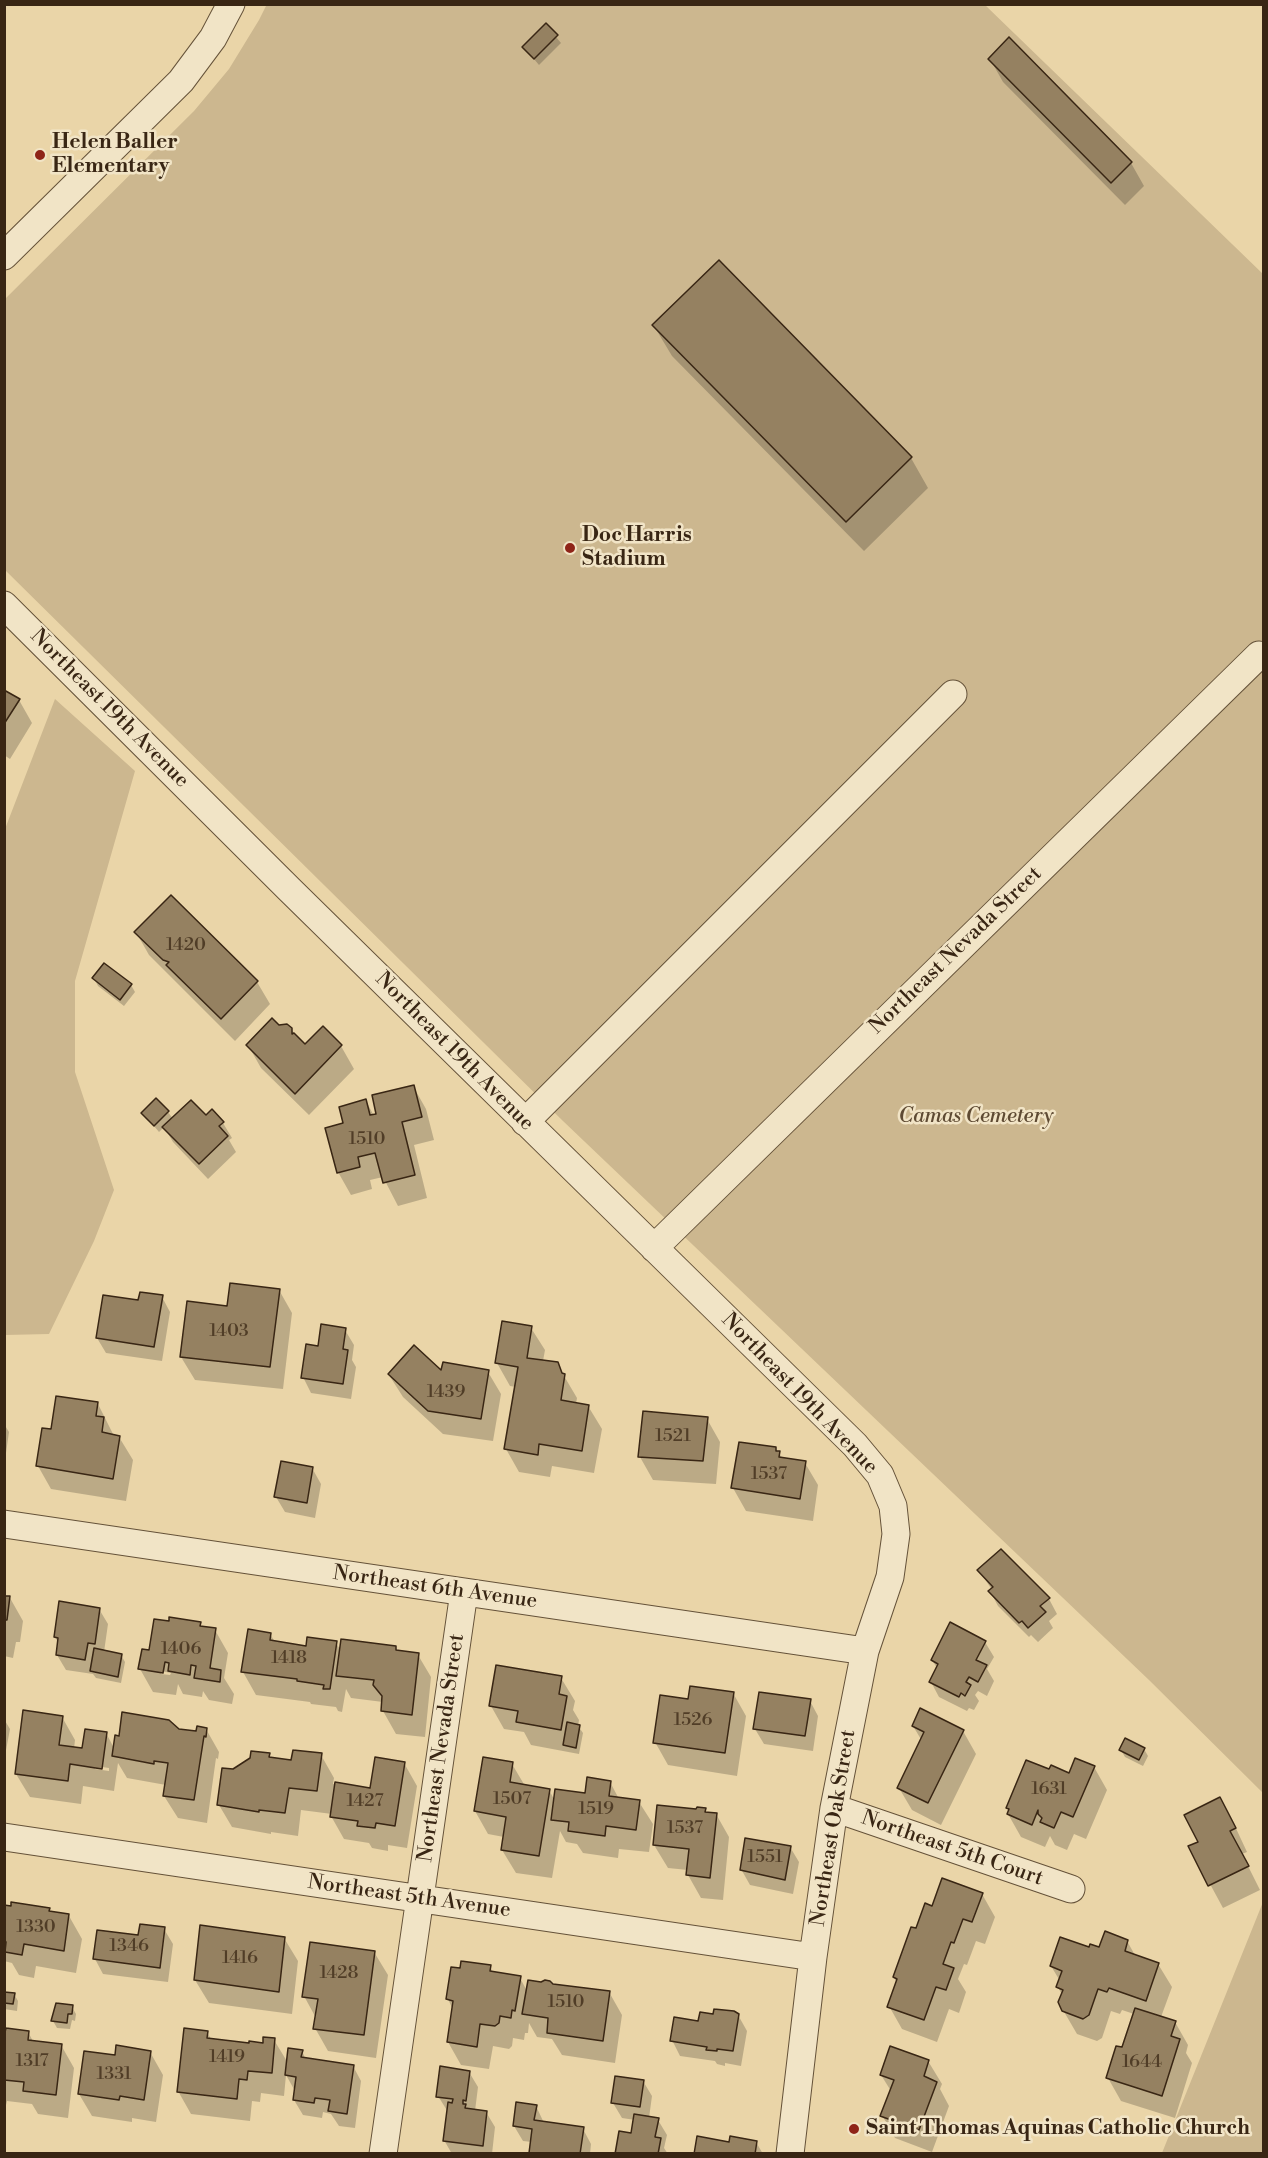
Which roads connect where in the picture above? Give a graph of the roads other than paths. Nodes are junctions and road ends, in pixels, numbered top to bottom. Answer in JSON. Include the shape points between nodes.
{"nodes":[{"id":1,"x":231,"y":4,"type":"edge"},
{"id":2,"x":4,"y":256,"type":"edge"},
{"id":3,"x":4,"y":605,"type":"edge"},
{"id":4,"x":1259,"y":655,"type":"dead end"},
{"id":5,"x":953,"y":694,"type":"dead end"},
{"id":6,"x":525,"y":1122,"type":"junction"},
{"id":7,"x":654,"y":1248,"type":"junction"},
{"id":8,"x":892,"y":1506,"type":"joint"},
{"id":9,"x":4,"y":1524,"type":"edge"},
{"id":10,"x":464,"y":1592,"type":"junction"},
{"id":11,"x":865,"y":1651,"type":"junction"},
{"id":12,"x":834,"y":1808,"type":"junction"},
{"id":13,"x":4,"y":1837,"type":"edge"},
{"id":14,"x":1071,"y":1889,"type":"dead end"},
{"id":15,"x":420,"y":1899,"type":"junction"},
{"id":16,"x":813,"y":1957,"type":"junction"},
{"id":17,"x":383,"y":2154,"type":"edge"},
{"id":18,"x":790,"y":2154,"type":"edge"}],
"edges":[{"from":1,"to":2,"type":"street","via":[[213,38],[181,81]]},
{"from":3,"to":6,"type":"street","name":"Northeast 19th Avenue"},
{"from":4,"to":7,"type":"street","name":"Northeast Nevada Street"},
{"from":5,"to":6,"type":"street"},
{"from":6,"to":7,"type":"street","name":"Northeast 19th Avenue"},
{"from":7,"to":8,"type":"street","name":"Northeast 19th Avenue","via":[[855,1445],[880,1475]]},
{"from":8,"to":11,"type":"street","name":"Northeast Oak Street","via":[[896,1534],[890,1577]]},
{"from":9,"to":10,"type":"street","name":"Northeast 6th Avenue"},
{"from":10,"to":11,"type":"street","name":"Northeast 6th Avenue"},
{"from":10,"to":15,"type":"street","name":"Northeast Nevada Street"},
{"from":11,"to":12,"type":"street","name":"Northeast Oak Street"},
{"from":12,"to":14,"type":"street","name":"Northeast 5th Court"},
{"from":12,"to":16,"type":"street","name":"Northeast Oak Street"},
{"from":13,"to":15,"type":"street","name":"Northeast 5th Avenue"},
{"from":15,"to":16,"type":"street","name":"Northeast 5th Avenue"},
{"from":15,"to":17,"type":"street","name":"Northeast Nevada Street"},
{"from":16,"to":18,"type":"street","name":"Northeast Oak Street"}]}
